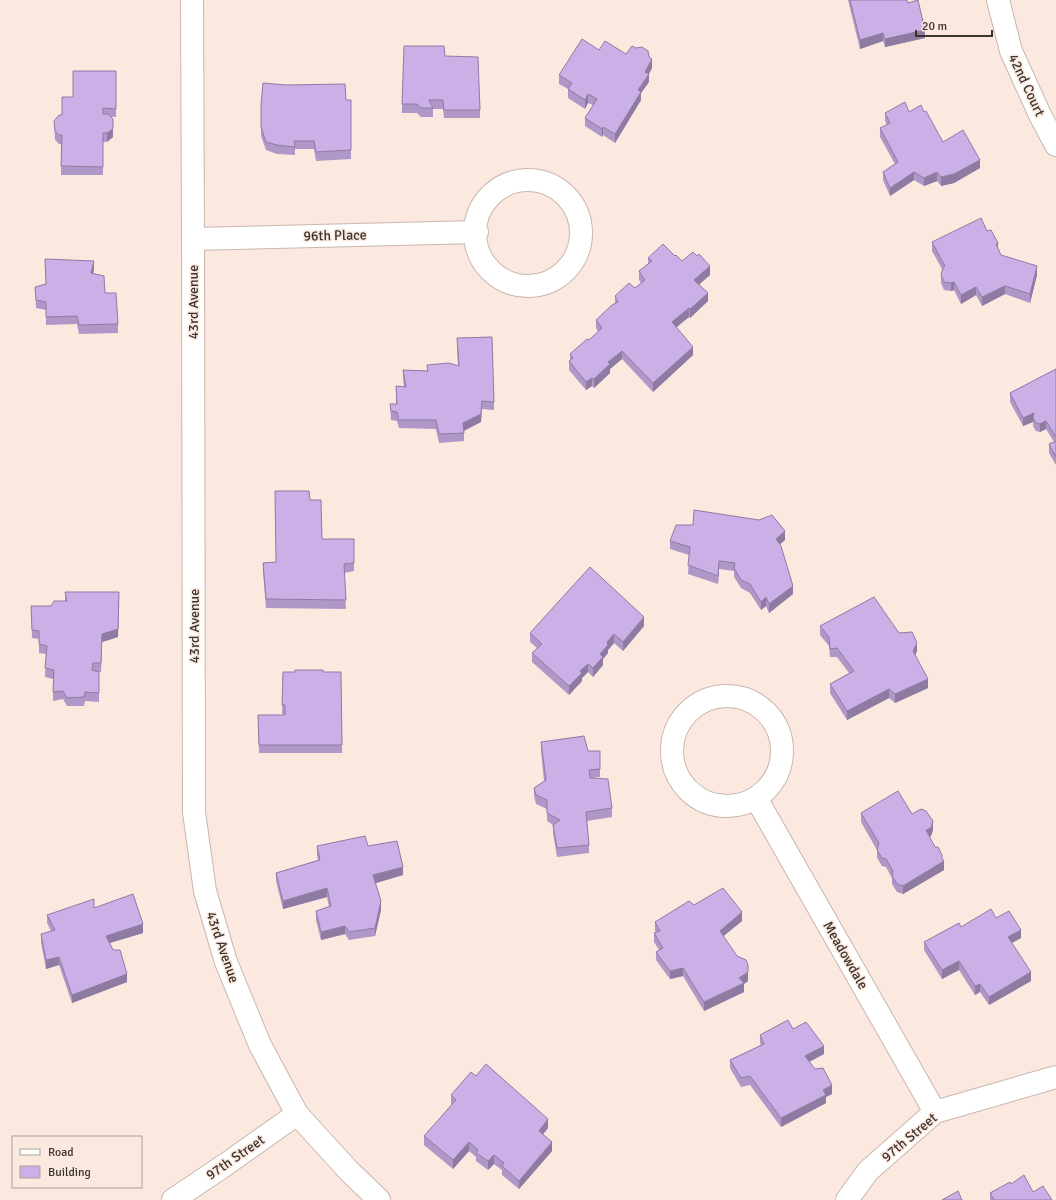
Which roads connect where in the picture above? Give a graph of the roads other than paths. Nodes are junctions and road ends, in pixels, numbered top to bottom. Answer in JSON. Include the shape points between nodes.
{"nodes":[{"id":1,"x":192,"y":0,"type":"edge"},
{"id":2,"x":998,"y":0,"type":"edge"},
{"id":3,"x":1056,"y":145,"type":"edge"},
{"id":4,"x":477,"y":232,"type":"junction"},
{"id":5,"x":194,"y":239,"type":"junction"},
{"id":6,"x":756,"y":798,"type":"junction"},
{"id":7,"x":1056,"y":1077,"type":"edge"},
{"id":8,"x":935,"y":1112,"type":"junction"},
{"id":9,"x":297,"y":1114,"type":"junction"},
{"id":10,"x":173,"y":1200,"type":"edge"},
{"id":11,"x":379,"y":1200,"type":"edge"},
{"id":12,"x":847,"y":1200,"type":"edge"}],
"edges":[{"from":1,"to":5,"type":"street","name":"43rd Avenue"},
{"from":2,"to":3,"type":"street","name":"42nd Court","via":[[1011,51]]},
{"from":4,"to":4,"type":"street","via":[[477,250],[486,265],[500,278],[516,284],[534,285],[551,280],[566,270],[576,254],[581,238],[580,221],[574,205],[568,198],[548,183],[531,180],[514,181],[498,188],[486,200],[477,215]]},
{"from":4,"to":5,"type":"street","name":"96th Place"},
{"from":5,"to":9,"type":"street","name":"43rd Avenue","via":[[194,812],[205,891],[226,962],[260,1045]]},
{"from":6,"to":6,"type":"street","via":[[770,786],[780,769],[782,750],[779,731],[769,715],[754,703],[737,696],[718,696],[700,702],[686,713],[676,728],[671,745],[672,763],[679,779],[690,793],[705,802],[722,807],[740,805]]},
{"from":6,"to":8,"type":"street","name":"Meadowdale"},
{"from":7,"to":8,"type":"street","name":"97th Street"},
{"from":8,"to":12,"type":"street","name":"97th Street","via":[[868,1171]]},
{"from":9,"to":10,"type":"street","name":"97th Street"},
{"from":9,"to":11,"type":"street","name":"43rd Avenue"}]}
